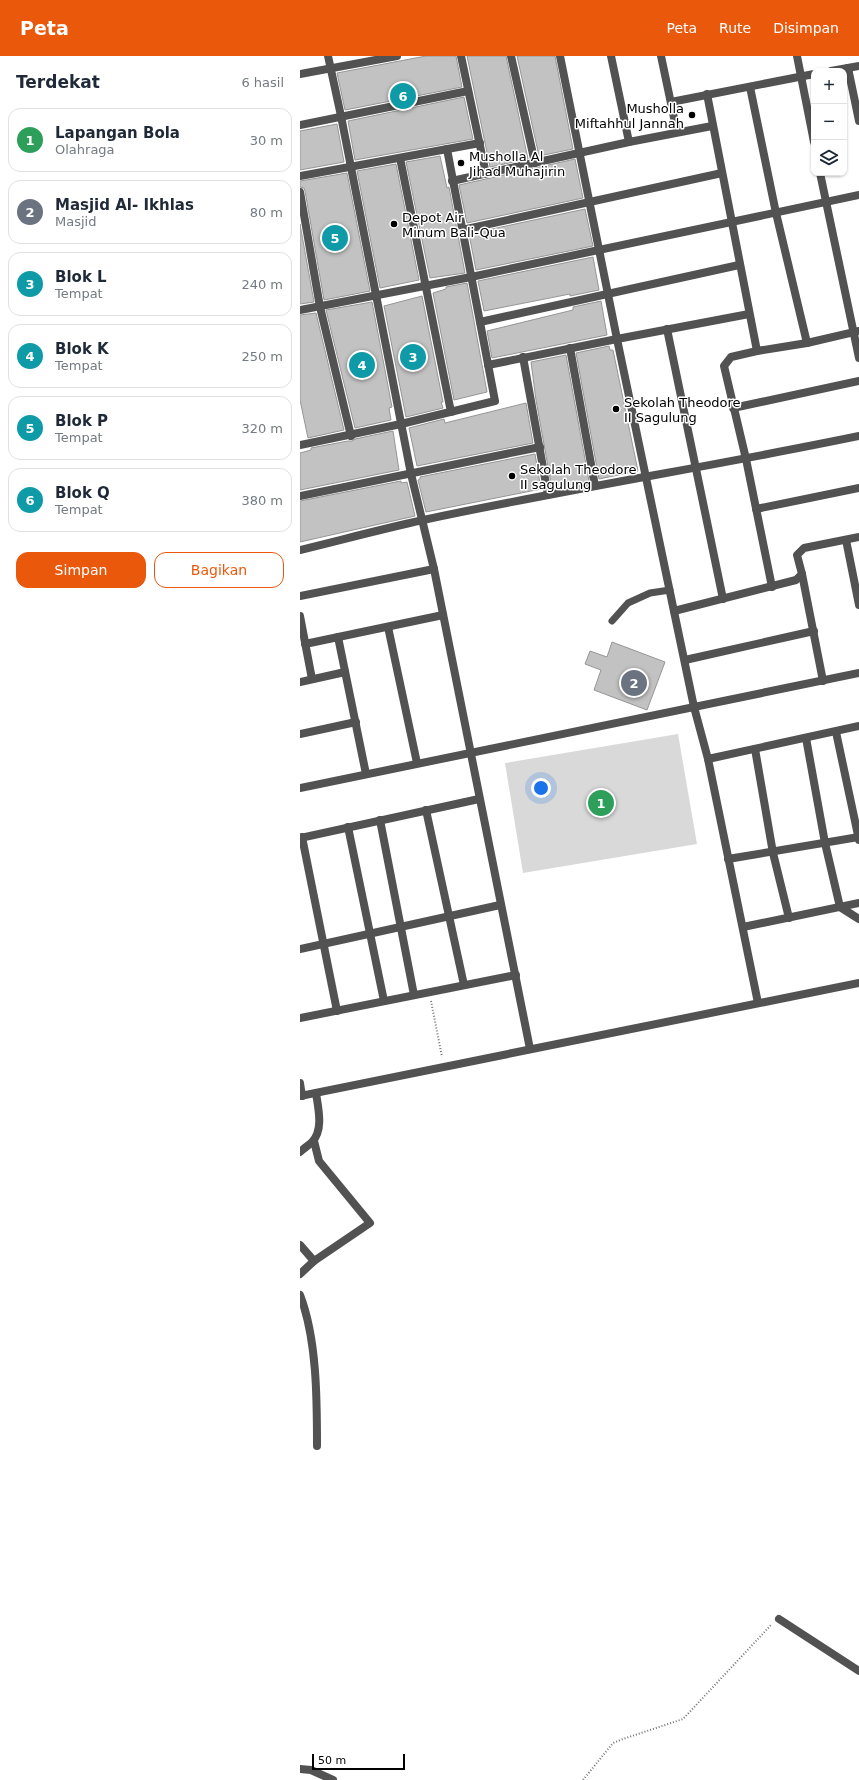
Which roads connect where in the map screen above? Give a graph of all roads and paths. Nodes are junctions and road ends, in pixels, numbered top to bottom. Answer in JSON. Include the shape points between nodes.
{"nodes":[{"id":1,"x":328,"y":56,"type":"edge"},
{"id":2,"x":396,"y":56,"type":"edge"},
{"id":3,"x":461,"y":56,"type":"edge"},
{"id":4,"x":511,"y":56,"type":"edge"},
{"id":5,"x":560,"y":56,"type":"edge"},
{"id":6,"x":612,"y":56,"type":"edge"},
{"id":7,"x":661,"y":56,"type":"edge"},
{"id":8,"x":797,"y":56,"type":"edge"},
{"id":9,"x":859,"y":66,"type":"edge"},
{"id":10,"x":330,"y":68,"type":"junction"},
{"id":11,"x":848,"y":68,"type":"joint"},
{"id":12,"x":300,"y":74,"type":"edge"},
{"id":13,"x":811,"y":74,"type":"edge"},
{"id":14,"x":801,"y":76,"type":"junction"},
{"id":15,"x":750,"y":87,"type":"junction"},
{"id":16,"x":468,"y":92,"type":"junction"},
{"id":17,"x":707,"y":94,"type":"junction"},
{"id":18,"x":670,"y":102,"type":"junction"},
{"id":19,"x":342,"y":116,"type":"junction"},
{"id":20,"x":859,"y":121,"type":"edge"},
{"id":21,"x":300,"y":125,"type":"edge"},
{"id":22,"x":712,"y":126,"type":"junction"},
{"id":23,"x":677,"y":132,"type":"junction"},
{"id":24,"x":814,"y":140,"type":"edge"},
{"id":25,"x":630,"y":142,"type":"junction"},
{"id":26,"x":480,"y":143,"type":"junction"},
{"id":27,"x":447,"y":149,"type":"junction"},
{"id":28,"x":580,"y":153,"type":"junction"},
{"id":29,"x":400,"y":158,"type":"junction"},
{"id":30,"x":535,"y":163,"type":"junction"},
{"id":31,"x":351,"y":167,"type":"junction"},
{"id":32,"x":722,"y":173,"type":"junction"},
{"id":33,"x":486,"y":174,"type":"junction"},
{"id":34,"x":300,"y":176,"type":"edge"},
{"id":35,"x":821,"y":176,"type":"edge"},
{"id":36,"x":452,"y":181,"type":"junction"},
{"id":37,"x":300,"y":192,"type":"edge"},
{"id":38,"x":859,"y":195,"type":"edge"},
{"id":39,"x":590,"y":201,"type":"junction"},
{"id":40,"x":826,"y":202,"type":"junction"},
{"id":41,"x":776,"y":213,"type":"junction"},
{"id":42,"x":731,"y":222,"type":"junction"},
{"id":43,"x":462,"y":230,"type":"junction"},
{"id":44,"x":599,"y":251,"type":"junction"},
{"id":45,"x":739,"y":265,"type":"junction"},
{"id":46,"x":471,"y":277,"type":"junction"},
{"id":47,"x":425,"y":286,"type":"junction"},
{"id":48,"x":608,"y":295,"type":"junction"},
{"id":49,"x":376,"y":296,"type":"junction"},
{"id":50,"x":320,"y":306,"type":"junction"},
{"id":51,"x":300,"y":310,"type":"edge"},
{"id":52,"x":749,"y":314,"type":"junction"},
{"id":53,"x":480,"y":322,"type":"junction"},
{"id":54,"x":667,"y":329,"type":"junction"},
{"id":55,"x":856,"y":332,"type":"edge"},
{"id":56,"x":617,"y":338,"type":"junction"},
{"id":57,"x":807,"y":343,"type":"junction"},
{"id":58,"x":570,"y":348,"type":"junction"},
{"id":59,"x":757,"y":351,"type":"junction"},
{"id":60,"x":523,"y":357,"type":"junction"},
{"id":61,"x":859,"y":358,"type":"edge"},
{"id":62,"x":488,"y":365,"type":"junction"},
{"id":63,"x":859,"y":381,"type":"edge"},
{"id":64,"x":733,"y":408,"type":"junction"},
{"id":65,"x":451,"y":412,"type":"junction"},
{"id":66,"x":401,"y":424,"type":"junction"},
{"id":67,"x":351,"y":436,"type":"junction"},
{"id":68,"x":859,"y":436,"type":"edge"},
{"id":69,"x":300,"y":443,"type":"edge"},
{"id":70,"x":540,"y":447,"type":"junction"},
{"id":71,"x":746,"y":460,"type":"junction"},
{"id":72,"x":696,"y":468,"type":"junction"},
{"id":73,"x":411,"y":474,"type":"junction"},
{"id":74,"x":647,"y":476,"type":"junction"},
{"id":75,"x":595,"y":486,"type":"junction"},
{"id":76,"x":859,"y":488,"type":"edge"},
{"id":77,"x":548,"y":495,"type":"junction"},
{"id":78,"x":300,"y":496,"type":"edge"},
{"id":79,"x":756,"y":509,"type":"junction"},
{"id":80,"x":423,"y":520,"type":"junction"},
{"id":81,"x":859,"y":537,"type":"edge"},
{"id":82,"x":846,"y":540,"type":"junction"},
{"id":83,"x":300,"y":550,"type":"edge"},
{"id":84,"x":434,"y":569,"type":"junction"},
{"id":85,"x":802,"y":574,"type":"junction"},
{"id":86,"x":772,"y":587,"type":"junction"},
{"id":87,"x":670,"y":590,"type":"junction"},
{"id":88,"x":300,"y":596,"type":"edge"},
{"id":89,"x":723,"y":599,"type":"junction"},
{"id":90,"x":859,"y":605,"type":"edge"},
{"id":91,"x":674,"y":611,"type":"junction"},
{"id":92,"x":443,"y":615,"type":"junction"},
{"id":93,"x":300,"y":616,"type":"edge"},
{"id":94,"x":612,"y":621,"type":"dead end"},
{"id":95,"x":388,"y":627,"type":"junction"},
{"id":96,"x":814,"y":631,"type":"junction"},
{"id":97,"x":338,"y":637,"type":"junction"},
{"id":98,"x":306,"y":644,"type":"junction"},
{"id":99,"x":685,"y":660,"type":"junction"},
{"id":100,"x":345,"y":672,"type":"junction"},
{"id":101,"x":859,"y":673,"type":"edge"},
{"id":102,"x":312,"y":679,"type":"junction"},
{"id":103,"x":823,"y":680,"type":"junction"},
{"id":104,"x":300,"y":682,"type":"edge"},
{"id":105,"x":694,"y":707,"type":"junction"},
{"id":106,"x":356,"y":722,"type":"junction"},
{"id":107,"x":859,"y":726,"type":"edge"},
{"id":108,"x":836,"y":732,"type":"junction"},
{"id":109,"x":300,"y":734,"type":"edge"},
{"id":110,"x":806,"y":738,"type":"junction"},
{"id":111,"x":755,"y":749,"type":"junction"},
{"id":112,"x":470,"y":753,"type":"junction"},
{"id":113,"x":708,"y":759,"type":"junction"},
{"id":114,"x":417,"y":763,"type":"junction"},
{"id":115,"x":366,"y":774,"type":"junction"},
{"id":116,"x":300,"y":788,"type":"edge"},
{"id":117,"x":479,"y":799,"type":"junction"},
{"id":118,"x":426,"y":810,"type":"junction"},
{"id":119,"x":380,"y":820,"type":"junction"},
{"id":120,"x":348,"y":827,"type":"junction"},
{"id":121,"x":301,"y":837,"type":"edge"},
{"id":122,"x":859,"y":838,"type":"edge"},
{"id":123,"x":825,"y":843,"type":"junction"},
{"id":124,"x":773,"y":853,"type":"junction"},
{"id":125,"x":728,"y":859,"type":"junction"},
{"id":126,"x":859,"y":903,"type":"edge"},
{"id":127,"x":500,"y":905,"type":"junction"},
{"id":128,"x":840,"y":907,"type":"junction"},
{"id":129,"x":449,"y":916,"type":"junction"},
{"id":130,"x":789,"y":918,"type":"junction"},
{"id":131,"x":859,"y":919,"type":"edge"},
{"id":132,"x":400,"y":927,"type":"junction"},
{"id":133,"x":743,"y":927,"type":"junction"},
{"id":134,"x":369,"y":934,"type":"junction"},
{"id":135,"x":323,"y":944,"type":"junction"},
{"id":136,"x":300,"y":949,"type":"edge"},
{"id":137,"x":516,"y":975,"type":"junction"},
{"id":138,"x":859,"y":983,"type":"edge"},
{"id":139,"x":464,"y":985,"type":"junction"},
{"id":140,"x":429,"y":992,"type":"junction"},
{"id":141,"x":414,"y":995,"type":"junction"},
{"id":142,"x":384,"y":1001,"type":"junction"},
{"id":143,"x":758,"y":1003,"type":"junction"},
{"id":144,"x":337,"y":1011,"type":"junction"},
{"id":145,"x":300,"y":1018,"type":"edge"},
{"id":146,"x":530,"y":1049,"type":"junction"},
{"id":147,"x":444,"y":1066,"type":"junction"},
{"id":148,"x":300,"y":1083,"type":"edge"},
{"id":149,"x":316,"y":1093,"type":"junction"},
{"id":150,"x":301,"y":1096,"type":"edge"},
{"id":151,"x":314,"y":1141,"type":"junction"},
{"id":152,"x":300,"y":1152,"type":"edge"},
{"id":153,"x":300,"y":1245,"type":"edge"},
{"id":154,"x":314,"y":1260,"type":"junction"},
{"id":155,"x":300,"y":1274,"type":"edge"},
{"id":156,"x":300,"y":1296,"type":"edge"},
{"id":157,"x":317,"y":1446,"type":"dead end"},
{"id":158,"x":779,"y":1619,"type":"joint"},
{"id":159,"x":859,"y":1671,"type":"edge"},
{"id":160,"x":300,"y":1769,"type":"edge"},
{"id":161,"x":333,"y":1780,"type":"edge"},
{"id":162,"x":583,"y":1780,"type":"edge"}],
"edges":[{"from":1,"to":10,"type":"street"},
{"from":2,"to":10,"type":"street"},
{"from":3,"to":16,"type":"street"},
{"from":4,"to":30,"type":"street"},
{"from":5,"to":28,"type":"street"},
{"from":6,"to":25,"type":"street"},
{"from":7,"to":18,"type":"street"},
{"from":8,"to":14,"type":"street"},
{"from":9,"to":11,"type":"street"},
{"from":10,"to":12,"type":"street"},
{"from":10,"to":19,"type":"street"},
{"from":11,"to":20,"type":"street"},
{"from":13,"to":14,"type":"street"},
{"from":14,"to":15,"type":"street"},
{"from":14,"to":24,"type":"street"},
{"from":15,"to":17,"type":"street"},
{"from":15,"to":41,"type":"street"},
{"from":16,"to":19,"type":"street"},
{"from":16,"to":26,"type":"street"},
{"from":17,"to":18,"type":"street"},
{"from":17,"to":22,"type":"street"},
{"from":18,"to":23,"type":"street"},
{"from":19,"to":21,"type":"street"},
{"from":19,"to":31,"type":"street"},
{"from":22,"to":23,"type":"street"},
{"from":22,"to":32,"type":"street"},
{"from":23,"to":25,"type":"street"},
{"from":25,"to":28,"type":"street"},
{"from":26,"to":27,"type":"street"},
{"from":26,"to":33,"type":"street"},
{"from":27,"to":29,"type":"street"},
{"from":27,"to":36,"type":"street"},
{"from":28,"to":30,"type":"street"},
{"from":28,"to":39,"type":"street"},
{"from":29,"to":31,"type":"street"},
{"from":29,"to":47,"type":"street"},
{"from":30,"to":33,"type":"street"},
{"from":31,"to":34,"type":"street"},
{"from":31,"to":49,"type":"street"},
{"from":32,"to":39,"type":"street"},
{"from":32,"to":42,"type":"street"},
{"from":33,"to":36,"type":"street"},
{"from":35,"to":40,"type":"street"},
{"from":36,"to":43,"type":"street"},
{"from":37,"to":50,"type":"street"},
{"from":38,"to":40,"type":"street"},
{"from":39,"to":43,"type":"street"},
{"from":39,"to":44,"type":"street"},
{"from":40,"to":41,"type":"street"},
{"from":40,"to":55,"type":"street"},
{"from":41,"to":42,"type":"street"},
{"from":41,"to":57,"type":"street"},
{"from":42,"to":44,"type":"street"},
{"from":42,"to":45,"type":"street"},
{"from":43,"to":46,"type":"street"},
{"from":44,"to":46,"type":"street"},
{"from":44,"to":48,"type":"street"},
{"from":45,"to":48,"type":"street"},
{"from":45,"to":52,"type":"street"},
{"from":46,"to":47,"type":"street"},
{"from":46,"to":53,"type":"street"},
{"from":47,"to":49,"type":"street"},
{"from":47,"to":65,"type":"street"},
{"from":48,"to":53,"type":"street"},
{"from":48,"to":56,"type":"street"},
{"from":49,"to":50,"type":"street"},
{"from":49,"to":66,"type":"street"},
{"from":50,"to":51,"type":"street"},
{"from":50,"to":67,"type":"street"},
{"from":52,"to":54,"type":"street"},
{"from":52,"to":59,"type":"street"},
{"from":53,"to":62,"type":"street"},
{"from":54,"to":56,"type":"street"},
{"from":54,"to":72,"type":"street"},
{"from":55,"to":57,"type":"street"},
{"from":55,"to":61,"type":"street"},
{"from":56,"to":58,"type":"street"},
{"from":56,"to":74,"type":"street"},
{"from":57,"to":59,"type":"street"},
{"from":58,"to":60,"type":"street"},
{"from":58,"to":75,"type":"street"},
{"from":59,"to":64,"type":"street","via":[[732,357],[724,366]]},
{"from":60,"to":62,"type":"street"},
{"from":60,"to":70,"type":"street"},
{"from":62,"to":65,"type":"street","via":[[495,401]]},
{"from":63,"to":64,"type":"street"},
{"from":64,"to":71,"type":"street"},
{"from":65,"to":66,"type":"street"},
{"from":66,"to":67,"type":"street"},
{"from":66,"to":73,"type":"street"},
{"from":67,"to":69,"type":"street"},
{"from":68,"to":71,"type":"street"},
{"from":70,"to":73,"type":"street"},
{"from":70,"to":77,"type":"street"},
{"from":71,"to":72,"type":"street"},
{"from":71,"to":79,"type":"street"},
{"from":72,"to":74,"type":"street"},
{"from":72,"to":89,"type":"street"},
{"from":73,"to":78,"type":"street"},
{"from":73,"to":80,"type":"street"},
{"from":74,"to":75,"type":"street"},
{"from":74,"to":87,"type":"street"},
{"from":75,"to":77,"type":"street"},
{"from":76,"to":79,"type":"street"},
{"from":77,"to":80,"type":"street"},
{"from":79,"to":86,"type":"street"},
{"from":80,"to":83,"type":"street"},
{"from":80,"to":84,"type":"street"},
{"from":81,"to":82,"type":"street"},
{"from":82,"to":85,"type":"street","via":[[804,548],[797,555]]},
{"from":82,"to":90,"type":"street"},
{"from":84,"to":88,"type":"street"},
{"from":84,"to":92,"type":"street"},
{"from":85,"to":86,"type":"street","via":[[796,580]]},
{"from":85,"to":96,"type":"street"},
{"from":86,"to":89,"type":"street"},
{"from":87,"to":91,"type":"street"},
{"from":87,"to":94,"type":"lane","via":[[650,593],[628,603]]},
{"from":89,"to":91,"type":"street"},
{"from":91,"to":99,"type":"street"},
{"from":92,"to":95,"type":"street"},
{"from":92,"to":112,"type":"street"},
{"from":93,"to":98,"type":"street"},
{"from":95,"to":97,"type":"street"},
{"from":95,"to":114,"type":"street"},
{"from":96,"to":99,"type":"street"},
{"from":96,"to":103,"type":"street"},
{"from":97,"to":98,"type":"street"},
{"from":97,"to":100,"type":"street"},
{"from":98,"to":102,"type":"street"},
{"from":99,"to":105,"type":"street"},
{"from":100,"to":102,"type":"street"},
{"from":100,"to":106,"type":"street"},
{"from":101,"to":103,"type":"street"},
{"from":102,"to":104,"type":"street"},
{"from":103,"to":105,"type":"street"},
{"from":105,"to":112,"type":"street"},
{"from":105,"to":113,"type":"street"},
{"from":106,"to":109,"type":"street"},
{"from":106,"to":115,"type":"street"},
{"from":107,"to":108,"type":"street"},
{"from":108,"to":110,"type":"street"},
{"from":108,"to":122,"type":"street"},
{"from":110,"to":111,"type":"street"},
{"from":110,"to":123,"type":"street"},
{"from":111,"to":113,"type":"street"},
{"from":111,"to":124,"type":"street"},
{"from":112,"to":114,"type":"street"},
{"from":112,"to":117,"type":"street"},
{"from":113,"to":125,"type":"street"},
{"from":114,"to":115,"type":"street"},
{"from":115,"to":116,"type":"street"},
{"from":117,"to":118,"type":"street"},
{"from":117,"to":127,"type":"street"},
{"from":118,"to":119,"type":"street"},
{"from":118,"to":129,"type":"street"},
{"from":119,"to":120,"type":"street"},
{"from":119,"to":132,"type":"street"},
{"from":120,"to":121,"type":"street"},
{"from":120,"to":134,"type":"street"},
{"from":121,"to":135,"type":"street"},
{"from":122,"to":123,"type":"street"},
{"from":123,"to":124,"type":"street"},
{"from":123,"to":128,"type":"street"},
{"from":124,"to":125,"type":"street"},
{"from":124,"to":130,"type":"street"},
{"from":125,"to":133,"type":"street"},
{"from":126,"to":128,"type":"street"},
{"from":127,"to":129,"type":"street"},
{"from":127,"to":137,"type":"street"},
{"from":128,"to":130,"type":"street"},
{"from":128,"to":131,"type":"street"},
{"from":129,"to":132,"type":"street"},
{"from":129,"to":139,"type":"street"},
{"from":130,"to":133,"type":"street"},
{"from":132,"to":134,"type":"street"},
{"from":132,"to":141,"type":"street"},
{"from":133,"to":143,"type":"street"},
{"from":134,"to":135,"type":"street"},
{"from":134,"to":142,"type":"street"},
{"from":135,"to":136,"type":"street"},
{"from":135,"to":144,"type":"street"},
{"from":137,"to":139,"type":"street"},
{"from":137,"to":146,"type":"street"},
{"from":138,"to":143,"type":"street"},
{"from":139,"to":140,"type":"street"},
{"from":140,"to":141,"type":"street"},
{"from":140,"to":147,"type":"path"},
{"from":141,"to":142,"type":"street"},
{"from":142,"to":144,"type":"street"},
{"from":143,"to":146,"type":"street"},
{"from":144,"to":145,"type":"street"},
{"from":146,"to":147,"type":"street"},
{"from":147,"to":149,"type":"street"},
{"from":148,"to":150,"type":"street"},
{"from":149,"to":150,"type":"street"},
{"from":149,"to":151,"type":"street","via":[[319,1116]]},
{"from":151,"to":152,"type":"street"},
{"from":151,"to":154,"type":"street","via":[[319,1161],[370,1223]]},
{"from":153,"to":154,"type":"street"},
{"from":154,"to":155,"type":"street"},
{"from":156,"to":157,"type":"street","via":[[312,1344]]},
{"from":158,"to":159,"type":"street"},
{"from":158,"to":162,"type":"path","via":[[683,1719],[613,1743]]},
{"from":160,"to":161,"type":"street","via":[[311,1770]]}]}
